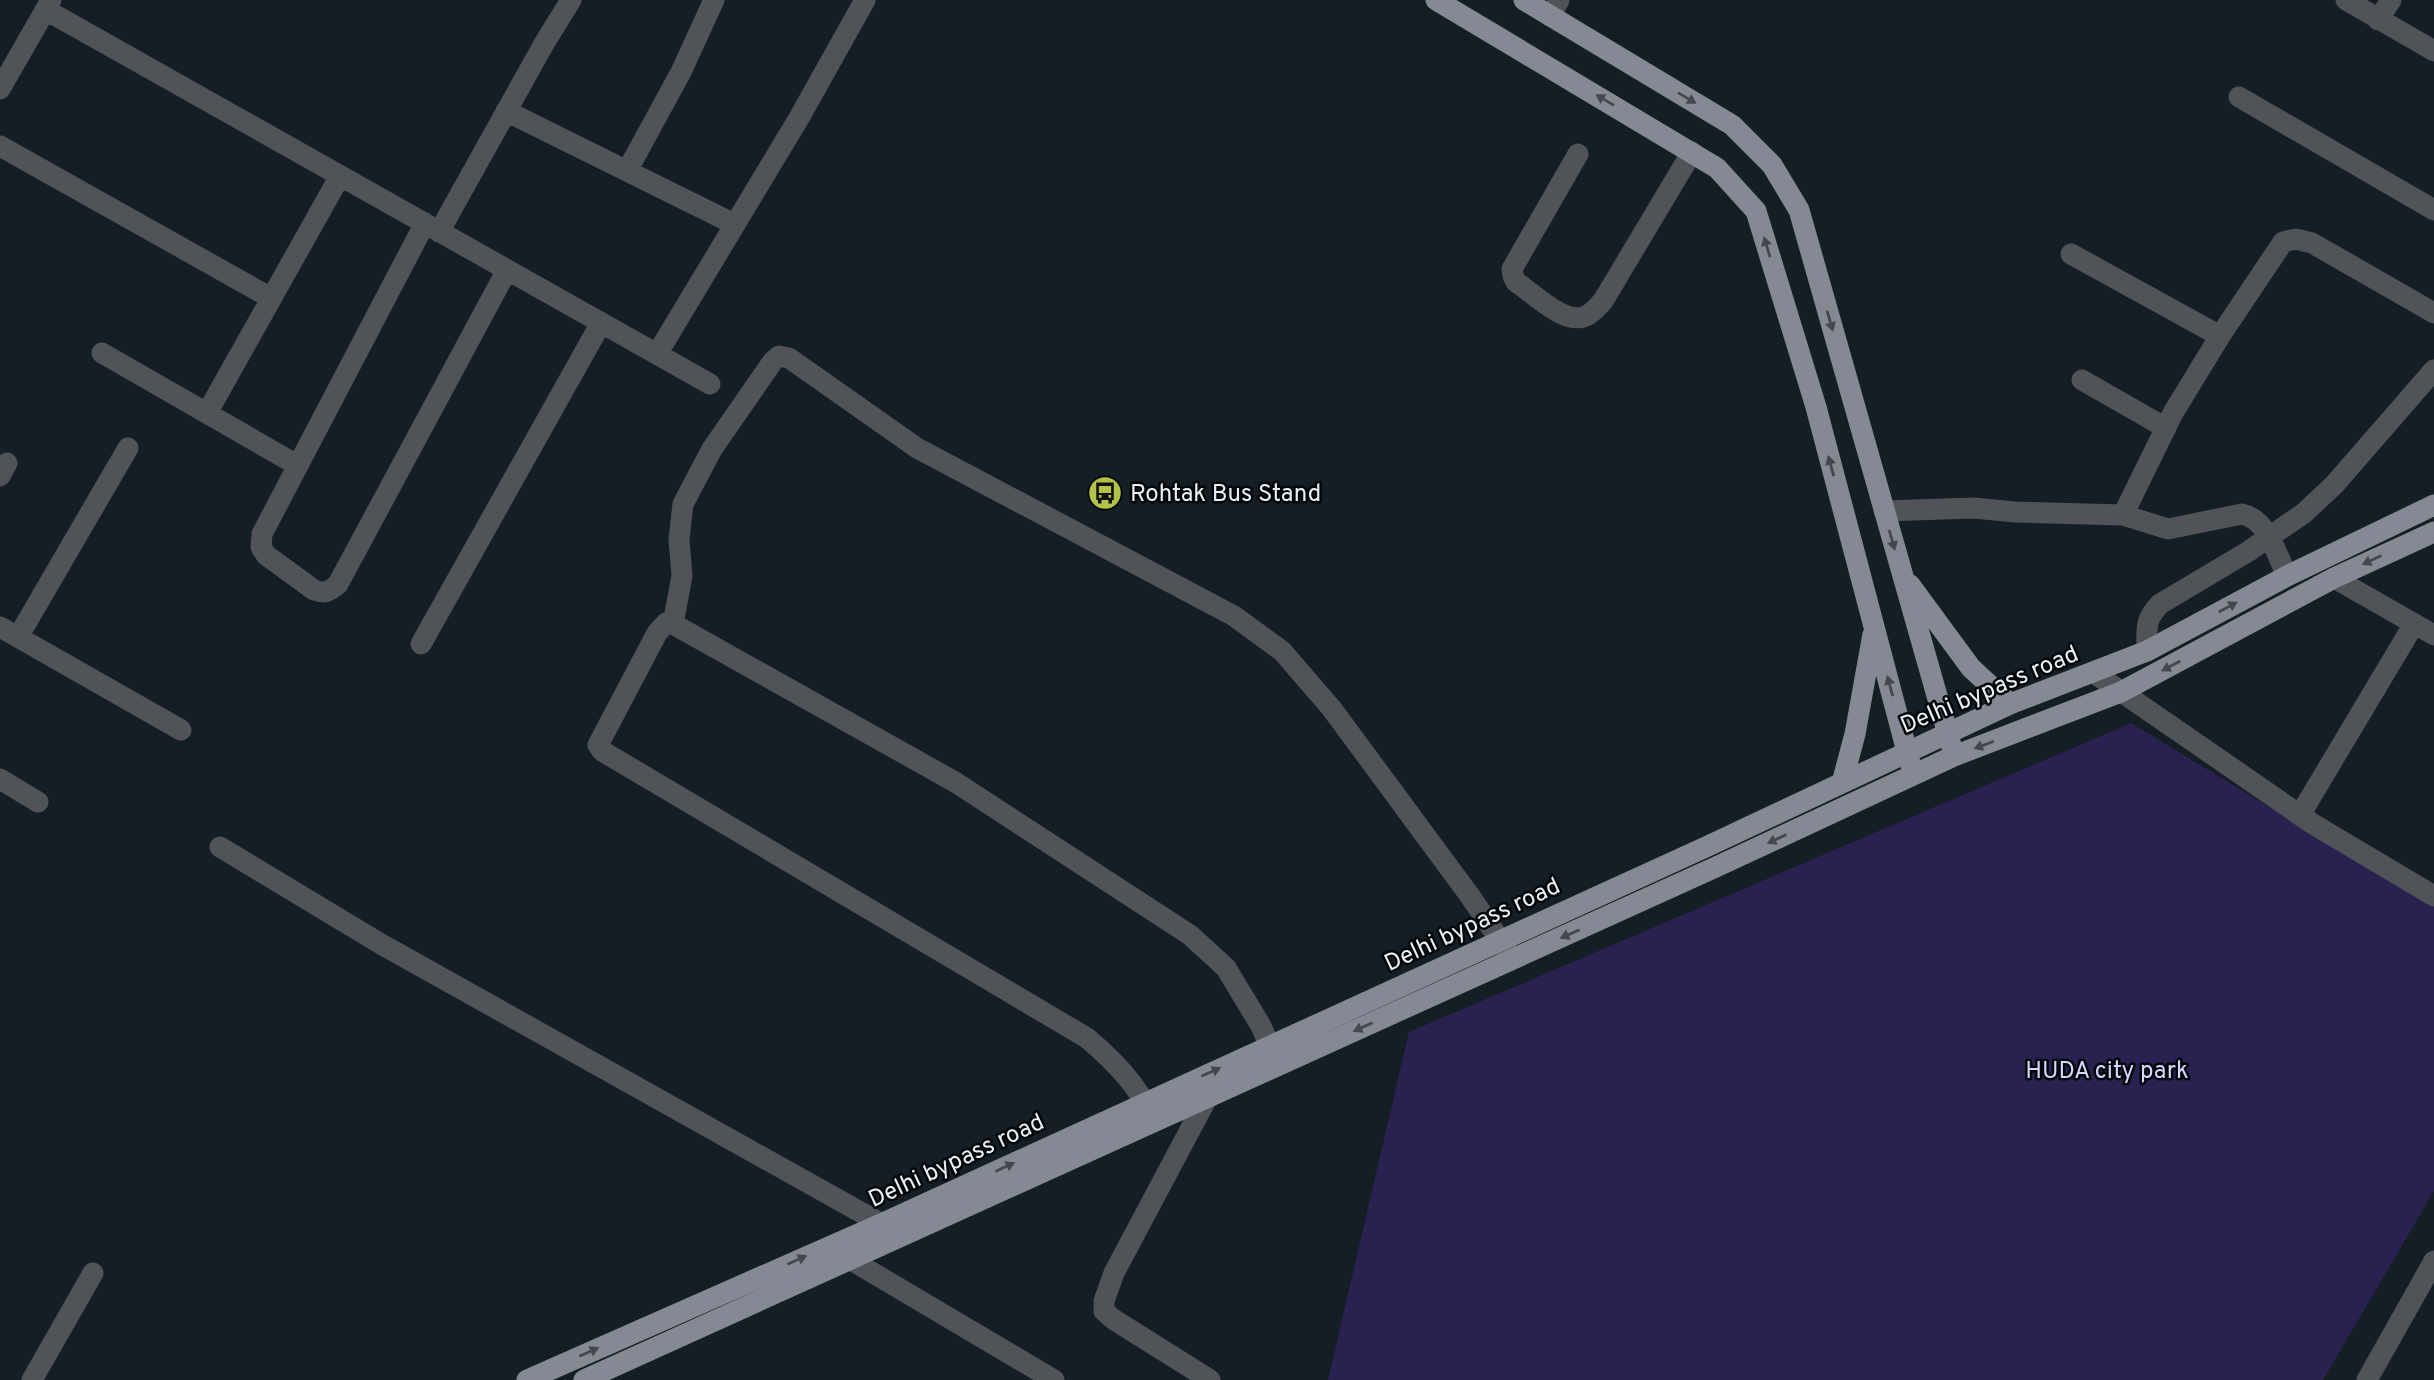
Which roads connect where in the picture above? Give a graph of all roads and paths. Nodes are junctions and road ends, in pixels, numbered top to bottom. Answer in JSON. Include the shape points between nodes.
{"nodes":[{"id":1,"x":571,"y":0,"type":"edge"},
{"id":2,"x":714,"y":0,"type":"edge"},
{"id":3,"x":865,"y":0,"type":"edge"},
{"id":4,"x":1436,"y":0,"type":"edge"},
{"id":5,"x":1524,"y":0,"type":"edge"},
{"id":6,"x":2346,"y":0,"type":"edge"},
{"id":7,"x":2391,"y":0,"type":"edge"},
{"id":8,"x":48,"y":5,"type":"edge"},
{"id":9,"x":1555,"y":8,"type":"edge"},
{"id":10,"x":2378,"y":20,"type":"junction"},
{"id":11,"x":2434,"y":51,"type":"edge"},
{"id":12,"x":7,"y":61,"type":"edge"},
{"id":13,"x":0,"y":89,"type":"edge"},
{"id":14,"x":2239,"y":97,"type":"dead end"},
{"id":15,"x":506,"y":111,"type":"junction"},
{"id":16,"x":0,"y":146,"type":"edge"},
{"id":17,"x":1692,"y":152,"type":"junction"},
{"id":18,"x":1578,"y":154,"type":"dead end"},
{"id":19,"x":627,"y":171,"type":"junction"},
{"id":20,"x":341,"y":176,"type":"junction"},
{"id":21,"x":2434,"y":210,"type":"edge"},
{"id":22,"x":734,"y":224,"type":"junction"},
{"id":23,"x":432,"y":228,"type":"junction"},
{"id":24,"x":2071,"y":254,"type":"dead end"},
{"id":25,"x":508,"y":270,"type":"junction"},
{"id":26,"x":271,"y":298,"type":"junction"},
{"id":27,"x":2434,"y":313,"type":"edge"},
{"id":28,"x":601,"y":323,"type":"junction"},
{"id":29,"x":2220,"y":336,"type":"junction"},
{"id":30,"x":102,"y":353,"type":"dead end"},
{"id":31,"x":657,"y":354,"type":"junction"},
{"id":32,"x":2433,"y":373,"type":"edge"},
{"id":33,"x":2082,"y":380,"type":"dead end"},
{"id":34,"x":709,"y":384,"type":"dead end"},
{"id":35,"x":206,"y":413,"type":"junction"},
{"id":36,"x":2165,"y":428,"type":"junction"},
{"id":37,"x":128,"y":448,"type":"dead end"},
{"id":38,"x":297,"y":465,"type":"junction"},
{"id":39,"x":2434,"y":505,"type":"edge"},
{"id":40,"x":1884,"y":510,"type":"junction"},
{"id":41,"x":2123,"y":515,"type":"junction"},
{"id":42,"x":2434,"y":532,"type":"edge"},
{"id":43,"x":2269,"y":537,"type":"junction"},
{"id":44,"x":1902,"y":575,"type":"junction"},
{"id":45,"x":2287,"y":576,"type":"junction"},
{"id":46,"x":2334,"y":578,"type":"junction"},
{"id":47,"x":673,"y":624,"type":"junction"},
{"id":48,"x":2414,"y":624,"type":"junction"},
{"id":49,"x":1874,"y":627,"type":"junction"},
{"id":50,"x":9,"y":632,"type":"edge"},
{"id":51,"x":2434,"y":635,"type":"edge"},
{"id":52,"x":421,"y":644,"type":"dead end"},
{"id":53,"x":2147,"y":651,"type":"junction"},
{"id":54,"x":2094,"y":673,"type":"junction"},
{"id":55,"x":2121,"y":692,"type":"junction"},
{"id":56,"x":2010,"y":704,"type":"junction"},
{"id":57,"x":181,"y":730,"type":"dead end"},
{"id":58,"x":1948,"y":733,"type":"junction"},
{"id":59,"x":1907,"y":752,"type":"junction"},
{"id":60,"x":1954,"y":756,"type":"junction"},
{"id":61,"x":1914,"y":775,"type":"junction"},
{"id":62,"x":0,"y":779,"type":"edge"},
{"id":63,"x":1842,"y":783,"type":"junction"},
{"id":64,"x":38,"y":802,"type":"dead end"},
{"id":65,"x":2300,"y":815,"type":"junction"},
{"id":66,"x":220,"y":847,"type":"dead end"},
{"id":67,"x":2434,"y":872,"type":"edge"},
{"id":68,"x":2429,"y":894,"type":"edge"},
{"id":69,"x":1499,"y":940,"type":"junction"},
{"id":70,"x":1514,"y":959,"type":"junction"},
{"id":71,"x":1271,"y":1045,"type":"junction"},
{"id":72,"x":1279,"y":1066,"type":"junction"},
{"id":73,"x":1207,"y":1098,"type":"junction"},
{"id":74,"x":1146,"y":1102,"type":"junction"},
{"id":75,"x":1155,"y":1122,"type":"junction"},
{"id":76,"x":883,"y":1223,"type":"junction"},
{"id":77,"x":903,"y":1236,"type":"junction"},
{"id":78,"x":828,"y":1247,"type":"junction"},
{"id":79,"x":851,"y":1259,"type":"junction"},
{"id":80,"x":2434,"y":1261,"type":"edge"},
{"id":81,"x":93,"y":1273,"type":"dead end"},
{"id":82,"x":1020,"y":1371,"type":"edge"},
{"id":83,"x":32,"y":1380,"type":"edge"},
{"id":84,"x":527,"y":1380,"type":"edge"},
{"id":85,"x":584,"y":1380,"type":"edge"},
{"id":86,"x":1054,"y":1380,"type":"edge"},
{"id":87,"x":1210,"y":1380,"type":"edge"},
{"id":88,"x":2367,"y":1380,"type":"edge"}],
"edges":[{"from":1,"to":15,"type":"street"},
{"from":2,"to":19,"type":"street"},
{"from":3,"to":22,"type":"street"},
{"from":17,"to":4,"type":"main road","one_way":true},
{"from":5,"to":9,"type":"main road"},
{"from":6,"to":10,"type":"street"},
{"from":7,"to":10,"type":"street"},
{"from":8,"to":12,"type":"street"},
{"from":8,"to":20,"type":"street"},
{"from":9,"to":40,"type":"main road","one_way":true,"via":[[1732,125],[1772,165],[1799,210]]},
{"from":10,"to":11,"type":"street"},
{"from":12,"to":13,"type":"street"},
{"from":14,"to":21,"type":"street"},
{"from":15,"to":19,"type":"street"},
{"from":15,"to":23,"type":"street"},
{"from":16,"to":26,"type":"street"},
{"from":17,"to":18,"type":"street","via":[[1603,301],[1593,312],[1575,319],[1516,282],[1512,269]]},
{"from":49,"to":17,"type":"main road","one_way":true,"via":[[1816,407],[1756,211],[1717,167]]},
{"from":19,"to":22,"type":"street"},
{"from":20,"to":23,"type":"street"},
{"from":20,"to":26,"type":"street"},
{"from":22,"to":31,"type":"street"},
{"from":23,"to":25,"type":"street"},
{"from":23,"to":38,"type":"street"},
{"from":24,"to":29,"type":"street"},
{"from":25,"to":28,"type":"street"},
{"from":25,"to":38,"type":"street","via":[[338,584],[323,594],[274,562],[261,547],[262,534]]},
{"from":26,"to":35,"type":"street"},
{"from":27,"to":29,"type":"street","via":[[2321,248],[2296,239],[2283,242]]},
{"from":28,"to":31,"type":"street"},
{"from":28,"to":52,"type":"street"},
{"from":29,"to":36,"type":"street"},
{"from":30,"to":35,"type":"street"},
{"from":31,"to":34,"type":"street"},
{"from":32,"to":43,"type":"street","via":[[2334,485]]},
{"from":33,"to":36,"type":"street"},
{"from":35,"to":38,"type":"street"},
{"from":36,"to":41,"type":"street"},
{"from":37,"to":50,"type":"street"},
{"from":39,"to":45,"type":"main road","name":"Delhi bypass road"},
{"from":40,"to":41,"type":"street","via":[[1974,508]]},
{"from":40,"to":44,"type":"main road","one_way":true},
{"from":41,"to":43,"type":"street","via":[[2168,529],[2242,514],[2255,519]]},
{"from":42,"to":46,"type":"main road","name":"Delhi bypass road","one_way":true},
{"from":43,"to":45,"type":"street"},
{"from":43,"to":53,"type":"street","via":[[2160,604],[2147,622]]},
{"from":44,"to":56,"type":"main road","via":[[1971,668]]},
{"from":44,"to":58,"type":"main road"},
{"from":53,"to":45,"type":"main road","name":"Delhi bypass road","one_way":true},
{"from":46,"to":48,"type":"street"},
{"from":46,"to":55,"type":"main road","name":"Delhi bypass road","one_way":true},
{"from":47,"to":69,"type":"street","via":[[682,576],[679,539],[684,504],[712,449],[773,361],[779,356],[789,358],[917,448],[1234,616],[1282,651],[1332,709]]},
{"from":47,"to":71,"type":"street","via":[[955,782],[1190,935],[1226,968]]},
{"from":47,"to":74,"type":"street","via":[[666,623],[657,633],[598,745],[602,751],[1087,1038],[1114,1060]]},
{"from":48,"to":51,"type":"street"},
{"from":48,"to":65,"type":"street"},
{"from":59,"to":49,"type":"main road","one_way":true},
{"from":49,"to":63,"type":"main road"},
{"from":50,"to":57,"type":"street"},
{"from":53,"to":54,"type":"main road","name":"Delhi bypass road"},
{"from":54,"to":55,"type":"street"},
{"from":54,"to":56,"type":"main road","name":"Delhi bypass road"},
{"from":55,"to":60,"type":"main road","name":"Delhi bypass road","one_way":true},
{"from":55,"to":65,"type":"street"},
{"from":56,"to":58,"type":"main road","name":"Delhi bypass road"},
{"from":58,"to":59,"type":"main road","name":"Delhi bypass road"},
{"from":58,"to":60,"type":"main road"},
{"from":59,"to":61,"type":"main road"},
{"from":59,"to":63,"type":"main road","name":"Delhi bypass road"},
{"from":60,"to":61,"type":"main road","name":"Delhi bypass road"},
{"from":61,"to":70,"type":"main road","name":"Delhi bypass road","one_way":true},
{"from":62,"to":64,"type":"street"},
{"from":63,"to":69,"type":"main road","name":"Delhi bypass road"},
{"from":65,"to":68,"type":"street"},
{"from":66,"to":76,"type":"street","via":[[381,944]]},
{"from":67,"to":68,"type":"street"},
{"from":69,"to":70,"type":"street"},
{"from":69,"to":71,"type":"main road","name":"Delhi bypass road"},
{"from":70,"to":72,"type":"main road","name":"Delhi bypass road","one_way":true},
{"from":71,"to":72,"type":"street"},
{"from":74,"to":71,"type":"main road","name":"Delhi bypass road","one_way":true},
{"from":72,"to":73,"type":"main road","name":"Delhi bypass road"},
{"from":73,"to":75,"type":"main road","name":"Delhi bypass road"},
{"from":73,"to":87,"type":"street","via":[[1114,1273],[1104,1311]]},
{"from":74,"to":75,"type":"street"},
{"from":76,"to":74,"type":"main road","name":"Delhi bypass road","one_way":true},
{"from":75,"to":77,"type":"main road","name":"Delhi bypass road"},
{"from":76,"to":77,"type":"street"},
{"from":76,"to":78,"type":"main road","name":"Delhi bypass road"},
{"from":77,"to":79,"type":"main road","name":"Delhi bypass road"},
{"from":78,"to":79,"type":"street"},
{"from":84,"to":78,"type":"main road","name":"Delhi bypass road","one_way":true},
{"from":79,"to":82,"type":"street"},
{"from":79,"to":85,"type":"main road","name":"Delhi bypass road"},
{"from":80,"to":88,"type":"street"},
{"from":81,"to":83,"type":"street"},
{"from":82,"to":86,"type":"street"}]}
